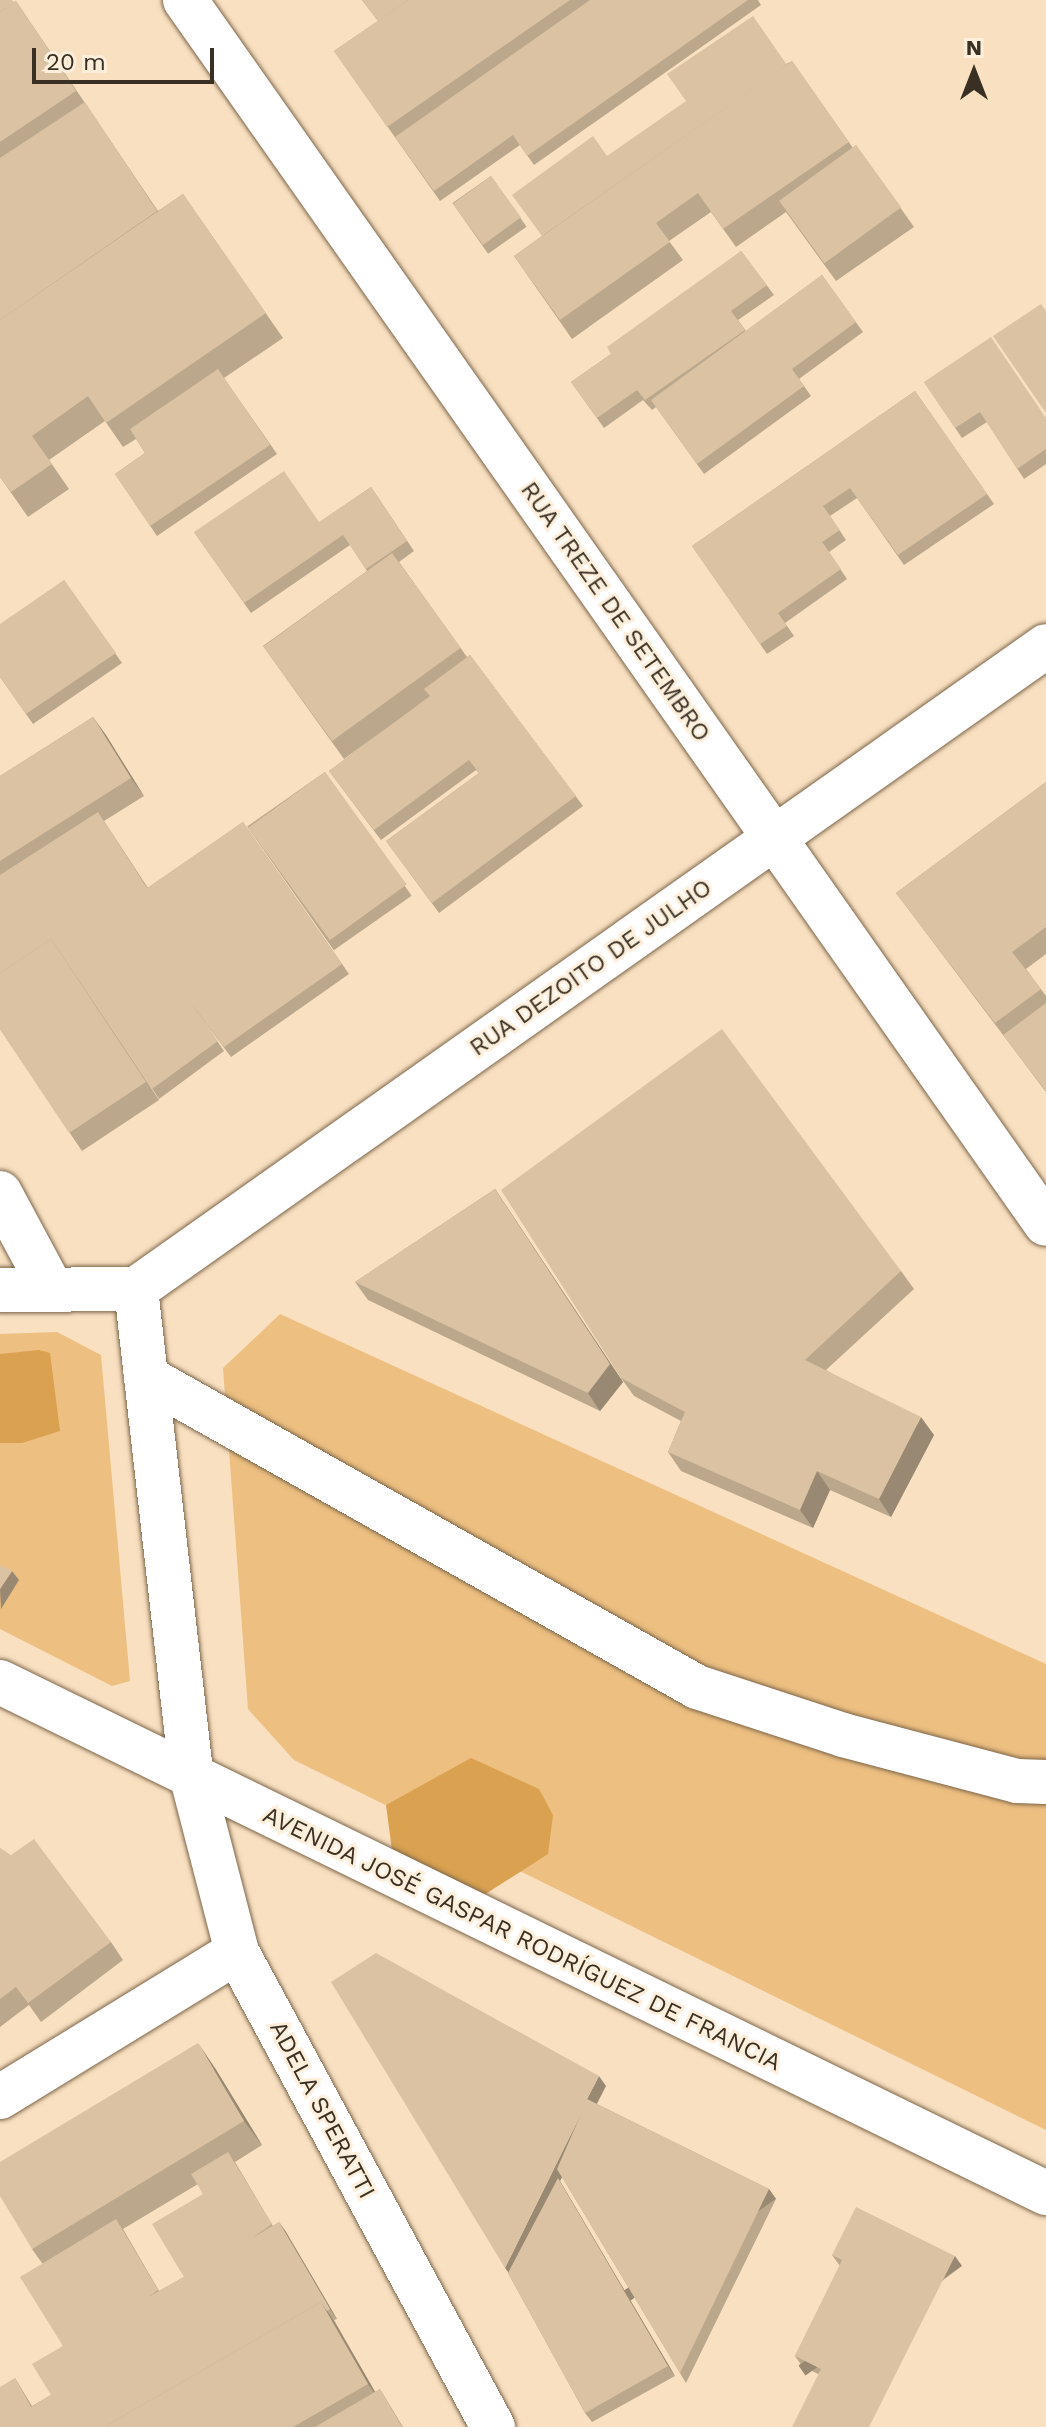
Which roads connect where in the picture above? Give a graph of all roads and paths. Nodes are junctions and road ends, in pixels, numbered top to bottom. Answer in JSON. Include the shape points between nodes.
{"nodes":[{"id":1,"x":185,"y":0,"type":"edge"},
{"id":2,"x":1046,"y":646,"type":"edge"},
{"id":3,"x":774,"y":838,"type":"junction"},
{"id":4,"x":0,"y":1193,"type":"edge"},
{"id":5,"x":1046,"y":1224,"type":"edge"},
{"id":6,"x":51,"y":1288,"type":"junction"},
{"id":7,"x":136,"y":1289,"type":"junction"},
{"id":8,"x":0,"y":1290,"type":"edge"},
{"id":9,"x":146,"y":1377,"type":"junction"},
{"id":10,"x":0,"y":1682,"type":"edge"},
{"id":11,"x":192,"y":1778,"type":"junction"},
{"id":12,"x":1046,"y":1782,"type":"edge"},
{"id":13,"x":237,"y":1952,"type":"junction"},
{"id":14,"x":0,"y":2097,"type":"edge"},
{"id":15,"x":1046,"y":2193,"type":"edge"},
{"id":16,"x":493,"y":2427,"type":"edge"}],
"edges":[{"from":1,"to":3,"type":"street","name":"RUA TREZE DE SETEMBRO"},
{"from":2,"to":3,"type":"street","name":"RUA DEZOITO DE JULHO"},
{"from":3,"to":5,"type":"street","name":"RUA TREZE DE SETEMBRO"},
{"from":3,"to":7,"type":"street","name":"RUA DEZOITO DE JULHO"},
{"from":4,"to":6,"type":"street"},
{"from":6,"to":7,"type":"street"},
{"from":6,"to":8,"type":"street"},
{"from":7,"to":9,"type":"street","name":"ADELA SPERATTI"},
{"from":9,"to":11,"type":"street","name":"ADELA SPERATTI"},
{"from":9,"to":12,"type":"street","via":[[697,1687],[843,1735],[1017,1781]]},
{"from":10,"to":11,"type":"street","name":"AVENIDA JOSÉ GASPAR RODRÍGUEZ DE FRANCIA"},
{"from":11,"to":13,"type":"street","name":"ADELA SPERATTI"},
{"from":11,"to":15,"type":"street","name":"AVENIDA JOSÉ GASPAR RODRÍGUEZ DE FRANCIA"},
{"from":13,"to":14,"type":"street"},
{"from":13,"to":16,"type":"street","name":"ADELA SPERATTI"}]}
